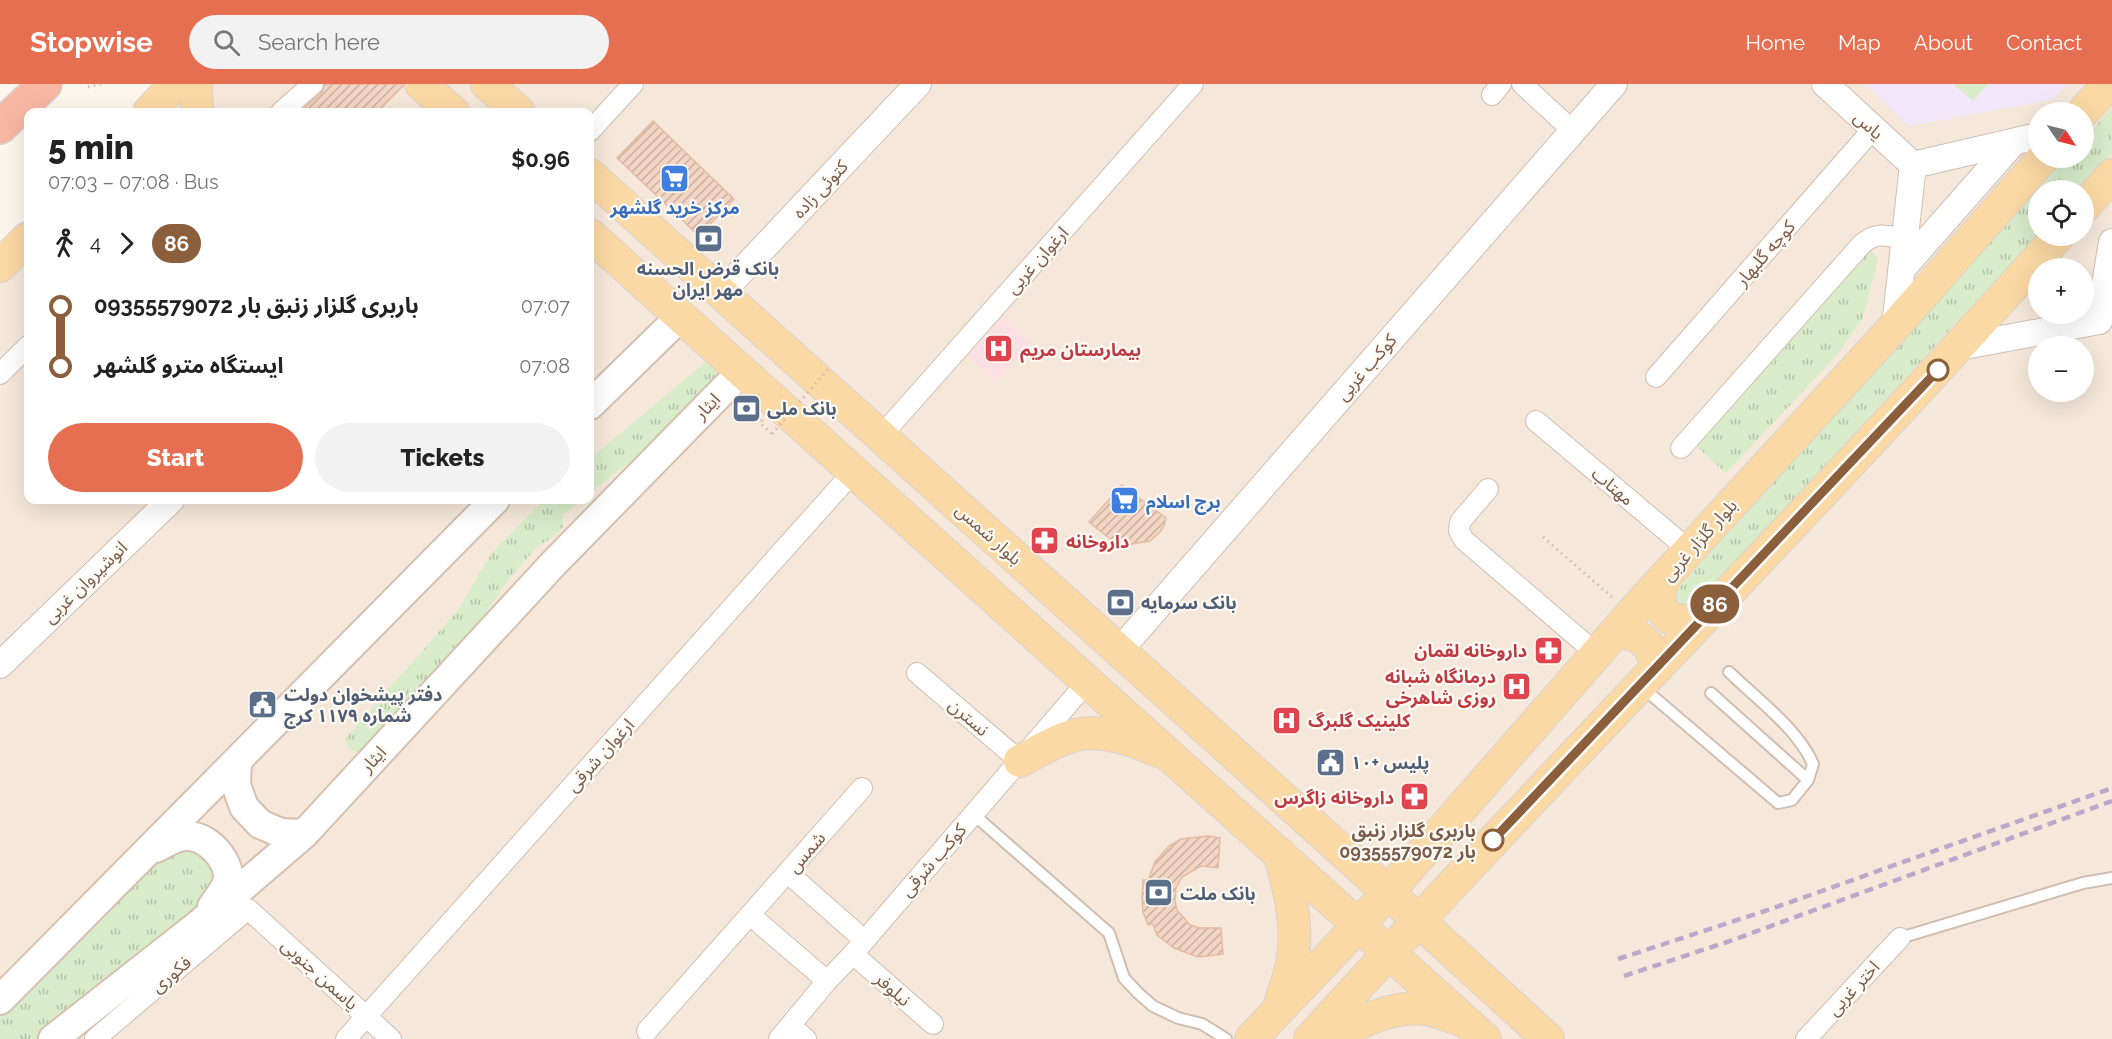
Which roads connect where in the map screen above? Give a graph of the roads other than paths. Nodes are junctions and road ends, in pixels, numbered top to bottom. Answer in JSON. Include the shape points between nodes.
{"nodes":[{"id":1,"x":45,"y":84,"type":"edge"},
{"id":2,"x":175,"y":84,"type":"edge"},
{"id":3,"x":196,"y":84,"type":"edge"},
{"id":4,"x":313,"y":84,"type":"edge"},
{"id":5,"x":421,"y":84,"type":"edge"},
{"id":6,"x":487,"y":84,"type":"edge"},
{"id":7,"x":633,"y":84,"type":"edge"},
{"id":8,"x":918,"y":84,"type":"edge"},
{"id":9,"x":1193,"y":84,"type":"edge"},
{"id":10,"x":1522,"y":84,"type":"edge"},
{"id":11,"x":1614,"y":84,"type":"edge"},
{"id":12,"x":1824,"y":84,"type":"edge"},
{"id":13,"x":2109,"y":84,"type":"edge"},
{"id":14,"x":2092,"y":102,"type":"edge"},
{"id":15,"x":153,"y":108,"type":"edge"},
{"id":16,"x":197,"y":108,"type":"edge"},
{"id":17,"x":286,"y":108,"type":"edge"},
{"id":18,"x":448,"y":108,"type":"edge"},
{"id":19,"x":514,"y":108,"type":"edge"},
{"id":20,"x":0,"y":127,"type":"edge"},
{"id":21,"x":594,"y":127,"type":"edge"},
{"id":22,"x":1572,"y":129,"type":"junction"},
{"id":23,"x":1873,"y":129,"type":"junction"},
{"id":24,"x":2028,"y":139,"type":"edge"},
{"id":25,"x":2013,"y":143,"type":"junction"},
{"id":26,"x":1914,"y":165,"type":"junction"},
{"id":27,"x":2034,"y":168,"type":"edge"},
{"id":28,"x":2112,"y":175,"type":"edge"},
{"id":29,"x":594,"y":180,"type":"edge"},
{"id":30,"x":2094,"y":196,"type":"edge"},
{"id":31,"x":1905,"y":239,"type":"junction"},
{"id":32,"x":594,"y":240,"type":"edge"},
{"id":33,"x":24,"y":242,"type":"edge"},
{"id":34,"x":2112,"y":242,"type":"edge"},
{"id":35,"x":2049,"y":246,"type":"edge"},
{"id":36,"x":0,"y":266,"type":"edge"},
{"id":37,"x":1902,"y":269,"type":"junction"},
{"id":38,"x":721,"y":293,"type":"junction"},
{"id":39,"x":680,"y":316,"type":"junction"},
{"id":40,"x":1895,"y":326,"type":"junction"},
{"id":41,"x":2106,"y":326,"type":"edge"},
{"id":42,"x":1959,"y":347,"type":"junction"},
{"id":43,"x":24,"y":350,"type":"edge"},
{"id":44,"x":742,"y":371,"type":"junction"},
{"id":45,"x":0,"y":374,"type":"edge"},
{"id":46,"x":1656,"y":377,"type":"dead end"},
{"id":47,"x":594,"y":401,"type":"edge"},
{"id":48,"x":1536,"y":422,"type":"dead end"},
{"id":49,"x":881,"y":436,"type":"junction"},
{"id":50,"x":1680,"y":448,"type":"dead end"},
{"id":51,"x":854,"y":471,"type":"junction"},
{"id":52,"x":1488,"y":489,"type":"dead end"},
{"id":53,"x":144,"y":504,"type":"edge"},
{"id":54,"x":167,"y":504,"type":"edge"},
{"id":55,"x":491,"y":504,"type":"edge"},
{"id":56,"x":1689,"y":550,"type":"junction"},
{"id":57,"x":1663,"y":579,"type":"junction"},
{"id":58,"x":1700,"y":620,"type":"junction"},
{"id":59,"x":1615,"y":634,"type":"junction"},
{"id":60,"x":0,"y":643,"type":"edge"},
{"id":61,"x":1119,"y":651,"type":"junction"},
{"id":62,"x":0,"y":665,"type":"edge"},
{"id":63,"x":1729,"y":672,"type":"dead end"},
{"id":64,"x":917,"y":673,"type":"dead end"},
{"id":65,"x":1648,"y":675,"type":"junction"},
{"id":66,"x":1088,"y":681,"type":"junction"},
{"id":67,"x":1711,"y":693,"type":"dead end"},
{"id":68,"x":1173,"y":758,"type":"junction"},
{"id":69,"x":1020,"y":761,"type":"junction"},
{"id":70,"x":237,"y":762,"type":"junction"},
{"id":71,"x":1808,"y":780,"type":"junction"},
{"id":72,"x":862,"y":788,"type":"dead end"},
{"id":73,"x":973,"y":814,"type":"junction"},
{"id":74,"x":304,"y":834,"type":"junction"},
{"id":75,"x":1279,"y":854,"type":"junction"},
{"id":76,"x":143,"y":856,"type":"junction"},
{"id":77,"x":788,"y":873,"type":"junction"},
{"id":78,"x":2112,"y":878,"type":"edge"},
{"id":79,"x":1388,"y":893,"type":"junction"},
{"id":80,"x":248,"y":909,"type":"joint"},
{"id":81,"x":750,"y":915,"type":"junction"},
{"id":82,"x":1418,"y":920,"type":"junction"},
{"id":83,"x":198,"y":925,"type":"junction"},
{"id":84,"x":1359,"y":925,"type":"junction"},
{"id":85,"x":1900,"y":938,"type":"joint"},
{"id":86,"x":858,"y":947,"type":"junction"},
{"id":87,"x":1389,"y":952,"type":"junction"},
{"id":88,"x":827,"y":981,"type":"junction"},
{"id":89,"x":124,"y":998,"type":"junction"},
{"id":90,"x":0,"y":1000,"type":"edge"},
{"id":91,"x":1278,"y":1011,"type":"junction"},
{"id":92,"x":366,"y":1016,"type":"junction"},
{"id":93,"x":933,"y":1024,"type":"dead end"},
{"id":94,"x":1476,"y":1030,"type":"edge"},
{"id":95,"x":647,"y":1032,"type":"dead end"},
{"id":96,"x":785,"y":1032,"type":"edge"},
{"id":97,"x":53,"y":1039,"type":"edge"},
{"id":98,"x":95,"y":1039,"type":"edge"},
{"id":99,"x":346,"y":1039,"type":"edge"},
{"id":100,"x":391,"y":1039,"type":"edge"},
{"id":101,"x":806,"y":1039,"type":"edge"},
{"id":102,"x":1226,"y":1039,"type":"edge"},
{"id":103,"x":1251,"y":1039,"type":"edge"},
{"id":104,"x":1310,"y":1039,"type":"edge"},
{"id":105,"x":1330,"y":1039,"type":"edge"},
{"id":106,"x":1548,"y":1039,"type":"edge"},
{"id":107,"x":1806,"y":1039,"type":"edge"}],
"edges":[{"from":1,"to":20,"type":"highway"},
{"from":2,"to":15,"type":"main road"},
{"from":3,"to":16,"type":"main road"},
{"from":4,"to":17,"type":"street"},
{"from":5,"to":18,"type":"main road"},
{"from":6,"to":19,"type":"main road"},
{"from":7,"to":21,"type":"street"},
{"from":8,"to":38,"type":"street","name":"کتوئی زاده"},
{"from":9,"to":49,"type":"street","name":"ارغوان غربی"},
{"from":10,"to":22,"type":"street"},
{"from":11,"to":22,"type":"street","name":"کوکب غربی"},
{"from":12,"to":23,"type":"street","name":"یاس"},
{"from":13,"to":14,"type":"main road"},
{"from":22,"to":61,"type":"street","name":"کوکب غربی"},
{"from":23,"to":26,"type":"street","name":"یاس"},
{"from":23,"to":46,"type":"street","name":"کوچه گلبهار"},
{"from":24,"to":25,"type":"street"},
{"from":25,"to":26,"type":"street"},
{"from":25,"to":37,"type":"street"},
{"from":26,"to":31,"type":"street"},
{"from":27,"to":40,"type":"main road","name":"بلوار گلزار غربی"},
{"from":28,"to":30,"type":"main road"},
{"from":29,"to":38,"type":"main road","name":"بلوار شمس"},
{"from":31,"to":37,"type":"street"},
{"from":31,"to":50,"type":"street","via":[[1879,235],[1862,244]]},
{"from":32,"to":39,"type":"main road"},
{"from":33,"to":36,"type":"main road"},
{"from":34,"to":41,"type":"street"},
{"from":35,"to":42,"type":"main road"},
{"from":37,"to":40,"type":"street"},
{"from":38,"to":49,"type":"main road","name":"بلوار شمس"},
{"from":39,"to":44,"type":"main road"},
{"from":39,"to":47,"type":"main road"},
{"from":40,"to":56,"type":"main road","name":"بلوار گلزار غربی"},
{"from":41,"to":42,"type":"street"},
{"from":42,"to":58,"type":"main road"},
{"from":43,"to":45,"type":"street"},
{"from":44,"to":51,"type":"main road"},
{"from":44,"to":74,"type":"main road","name":"ایثار","via":[[554,563]]},
{"from":48,"to":56,"type":"street","name":"مهتاب"},
{"from":49,"to":61,"type":"main road","name":"بلوار شمس"},
{"from":51,"to":66,"type":"main road"},
{"from":51,"to":92,"type":"street","name":"ارغوان شرقی"},
{"from":52,"to":59,"type":"street","via":[[1460,522],[1464,540]]},
{"from":53,"to":60,"type":"street","name":"انوشیروان غربی"},
{"from":54,"to":62,"type":"street","name":"انوشیروان غربی"},
{"from":55,"to":70,"type":"main road"},
{"from":56,"to":57,"type":"main road","name":"بلوار گلزار غربی"},
{"from":57,"to":58,"type":"main road","via":[[1658,599],[1663,611],[1680,621]]},
{"from":57,"to":59,"type":"main road","name":"بلوار گلزار غربی"},
{"from":58,"to":65,"type":"main road"},
{"from":59,"to":65,"type":"main road","via":[[1633,633],[1645,641],[1653,654]]},
{"from":59,"to":79,"type":"main road","name":"بلوار گلزار غربی"},
{"from":61,"to":79,"type":"main road","name":"بلوار شمس"},
{"from":63,"to":71,"type":"lane","via":[[1807,749],[1814,764]]},
{"from":64,"to":69,"type":"street","name":"نسترن"},
{"from":65,"to":71,"type":"lane","via":[[1778,802],[1792,800]]},
{"from":65,"to":82,"type":"main road"},
{"from":66,"to":68,"type":"main road"},
{"from":66,"to":69,"type":"street","name":"کوکب شرقی"},
{"from":67,"to":71,"type":"lane"},
{"from":68,"to":69,"type":"main road","via":[[1112,736],[1086,734]]},
{"from":68,"to":75,"type":"main road"},
{"from":69,"to":73,"type":"street","name":"کوکب شرقی"},
{"from":70,"to":74,"type":"main road","via":[[236,785],[244,807],[260,824],[281,833]]},
{"from":70,"to":76,"type":"main road"},
{"from":72,"to":77,"type":"street","name":"شمس"},
{"from":73,"to":86,"type":"street","name":"کوکب شرقی"},
{"from":73,"to":102,"type":"lane","via":[[1109,933],[1124,978],[1138,993],[1153,1006],[1202,1024]]},
{"from":74,"to":83,"type":"main road","name":"ایثار"},
{"from":75,"to":84,"type":"main road"},
{"from":75,"to":91,"type":"main road","via":[[1292,897],[1296,931],[1292,964]]},
{"from":76,"to":83,"type":"main road","via":[[187,835],[216,850],[225,862],[228,879]]},
{"from":76,"to":90,"type":"main road"},
{"from":77,"to":81,"type":"street","name":"شمس"},
{"from":77,"to":86,"type":"street","name":"نیلوفر"},
{"from":78,"to":85,"type":"lane","via":[[2083,883]]},
{"from":79,"to":82,"type":"main road","name":"بلوار شمس"},
{"from":79,"to":84,"type":"main road","name":"بلوار گلزار غربی"},
{"from":80,"to":89,"type":"street","name":"فکوری"},
{"from":80,"to":92,"type":"street","name":"یاسمن جنوبی"},
{"from":81,"to":88,"type":"street"},
{"from":81,"to":95,"type":"street","name":"شمس"},
{"from":82,"to":87,"type":"main road"},
{"from":82,"to":106,"type":"main road","name":"بلوار شمس"},
{"from":83,"to":89,"type":"main road","name":"ایثار"},
{"from":84,"to":87,"type":"main road"},
{"from":84,"to":91,"type":"main road","name":"بلوار گلزار غربی"},
{"from":85,"to":107,"type":"street","name":"اختر غربی"},
{"from":86,"to":88,"type":"street","name":"کوکب شرقی"},
{"from":86,"to":93,"type":"street","name":"نیلوفر"},
{"from":87,"to":94,"type":"main road"},
{"from":87,"to":104,"type":"main road"},
{"from":88,"to":96,"type":"street","name":"کوکب شرقی"},
{"from":89,"to":97,"type":"main road","name":"ایثار"},
{"from":89,"to":98,"type":"street","name":"فکوری"},
{"from":91,"to":103,"type":"main road","name":"بلوار گلزار غربی"},
{"from":92,"to":99,"type":"street","name":"ارغوان شرقی"},
{"from":92,"to":100,"type":"street","name":"یاسمن جنوبی"},
{"from":94,"to":105,"type":"main road","via":[[1427,1009],[1403,1009],[1378,1015]]},
{"from":96,"to":101,"type":"street"}]}
